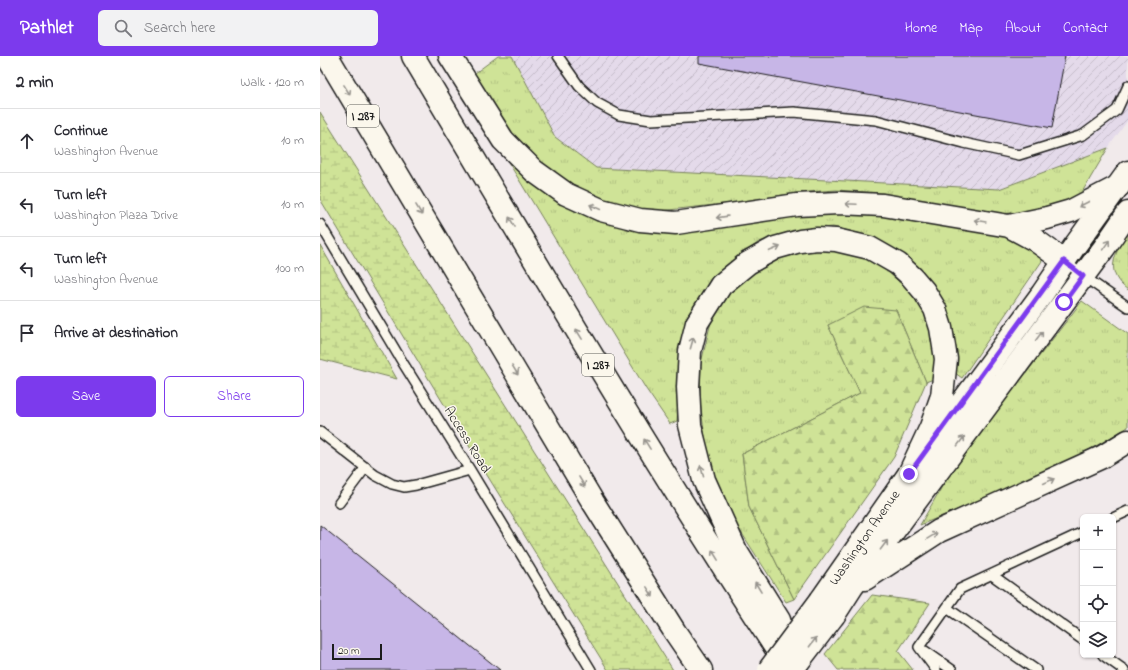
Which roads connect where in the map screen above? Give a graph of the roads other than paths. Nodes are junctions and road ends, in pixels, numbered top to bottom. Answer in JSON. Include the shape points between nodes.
{"nodes":[{"id":1,"x":327,"y":56,"type":"edge"},
{"id":2,"x":413,"y":56,"type":"edge"},
{"id":3,"x":450,"y":56,"type":"edge"},
{"id":4,"x":558,"y":56,"type":"edge"},
{"id":5,"x":1128,"y":86,"type":"edge"},
{"id":6,"x":1123,"y":179,"type":"edge"},
{"id":7,"x":1128,"y":213,"type":"edge"},
{"id":8,"x":320,"y":224,"type":"edge"},
{"id":9,"x":1009,"y":226,"type":"junction"},
{"id":10,"x":1064,"y":261,"type":"junction"},
{"id":11,"x":1083,"y":276,"type":"junction"},
{"id":12,"x":1128,"y":307,"type":"edge"},
{"id":13,"x":320,"y":432,"type":"edge"},
{"id":14,"x":1128,"y":441,"type":"edge"},
{"id":15,"x":366,"y":467,"type":"junction"},
{"id":16,"x":470,"y":470,"type":"junction"},
{"id":17,"x":909,"y":474,"type":"junction"},
{"id":18,"x":339,"y":503,"type":"dead end"},
{"id":19,"x":1128,"y":511,"type":"edge"},
{"id":20,"x":1116,"y":517,"type":"edge"},
{"id":21,"x":1080,"y":533,"type":"edge"},
{"id":22,"x":992,"y":575,"type":"junction"},
{"id":23,"x":852,"y":587,"type":"junction"},
{"id":24,"x":827,"y":607,"type":"junction"},
{"id":25,"x":947,"y":608,"type":"junction"},
{"id":26,"x":1080,"y":638,"type":"edge"},
{"id":27,"x":919,"y":647,"type":"junction"},
{"id":28,"x":1107,"y":658,"type":"edge"},
{"id":29,"x":591,"y":670,"type":"edge"},
{"id":30,"x":701,"y":670,"type":"edge"},
{"id":31,"x":769,"y":670,"type":"edge"},
{"id":32,"x":792,"y":670,"type":"edge"},
{"id":33,"x":936,"y":670,"type":"edge"},
{"id":34,"x":952,"y":670,"type":"edge"},
{"id":35,"x":1036,"y":670,"type":"edge"},
{"id":36,"x":1124,"y":670,"type":"edge"}],
"edges":[{"from":1,"to":30,"type":"main road","number":"I 287","one_way":true,"via":[[593,502]]},
{"from":32,"to":2,"type":"main road","number":"I 287","one_way":true,"via":[[729,578]]},
{"from":9,"to":3,"type":"main road","one_way":true,"via":[[883,205],[839,203],[797,205],[676,223],[640,220],[601,210],[566,194],[534,171],[503,140]]},
{"from":4,"to":5,"type":"lane","via":[[579,86],[597,104],[619,115],[651,120],[794,112],[876,120],[1019,155],[1083,135],[1117,110]]},
{"from":6,"to":9,"type":"main road","one_way":true,"via":[[1071,211]]},
{"from":6,"to":10,"type":"main road","name":"Washington Avenue"},
{"from":11,"to":7,"type":"main road","name":"Washington Avenue","one_way":true},
{"from":8,"to":16,"type":"lane","name":"Access Road"},
{"from":9,"to":10,"type":"main road","via":[[1035,240]]},
{"from":10,"to":11,"type":"lane"},
{"from":10,"to":17,"type":"main road","name":"Washington Avenue"},
{"from":11,"to":12,"type":"lane"},
{"from":23,"to":11,"type":"main road","name":"Washington Avenue","one_way":true},
{"from":13,"to":15,"type":"lane"},
{"from":23,"to":14,"type":"main road","one_way":true,"via":[[939,531],[1102,456]]},
{"from":15,"to":16,"type":"lane","via":[[388,482],[404,486]]},
{"from":15,"to":18,"type":"lane"},
{"from":16,"to":29,"type":"lane","name":"Access Road"},
{"from":17,"to":24,"type":"main road","name":"Washington Avenue"},
{"from":32,"to":17,"type":"main road","one_way":true,"via":[[779,620],[736,551],[704,480],[690,425],[690,351],[697,324],[721,285],[748,263],[775,248],[817,239],[836,240],[870,248],[898,264],[912,277],[935,309],[946,359],[942,396]]},
{"from":19,"to":20,"type":"lane"},
{"from":21,"to":22,"type":"lane"},
{"from":22,"to":25,"type":"lane","via":[[960,589]]},
{"from":22,"to":26,"type":"lane"},
{"from":23,"to":24,"type":"main road","name":"Washington Avenue"},
{"from":24,"to":31,"type":"main road","name":"Washington Avenue","bridge":true},
{"from":32,"to":24,"type":"main road","name":"Washington Avenue","one_way":true,"bridge":true},
{"from":25,"to":27,"type":"lane"},
{"from":25,"to":35,"type":"lane"},
{"from":27,"to":33,"type":"lane"},
{"from":27,"to":34,"type":"lane"},
{"from":28,"to":36,"type":"lane"}]}
